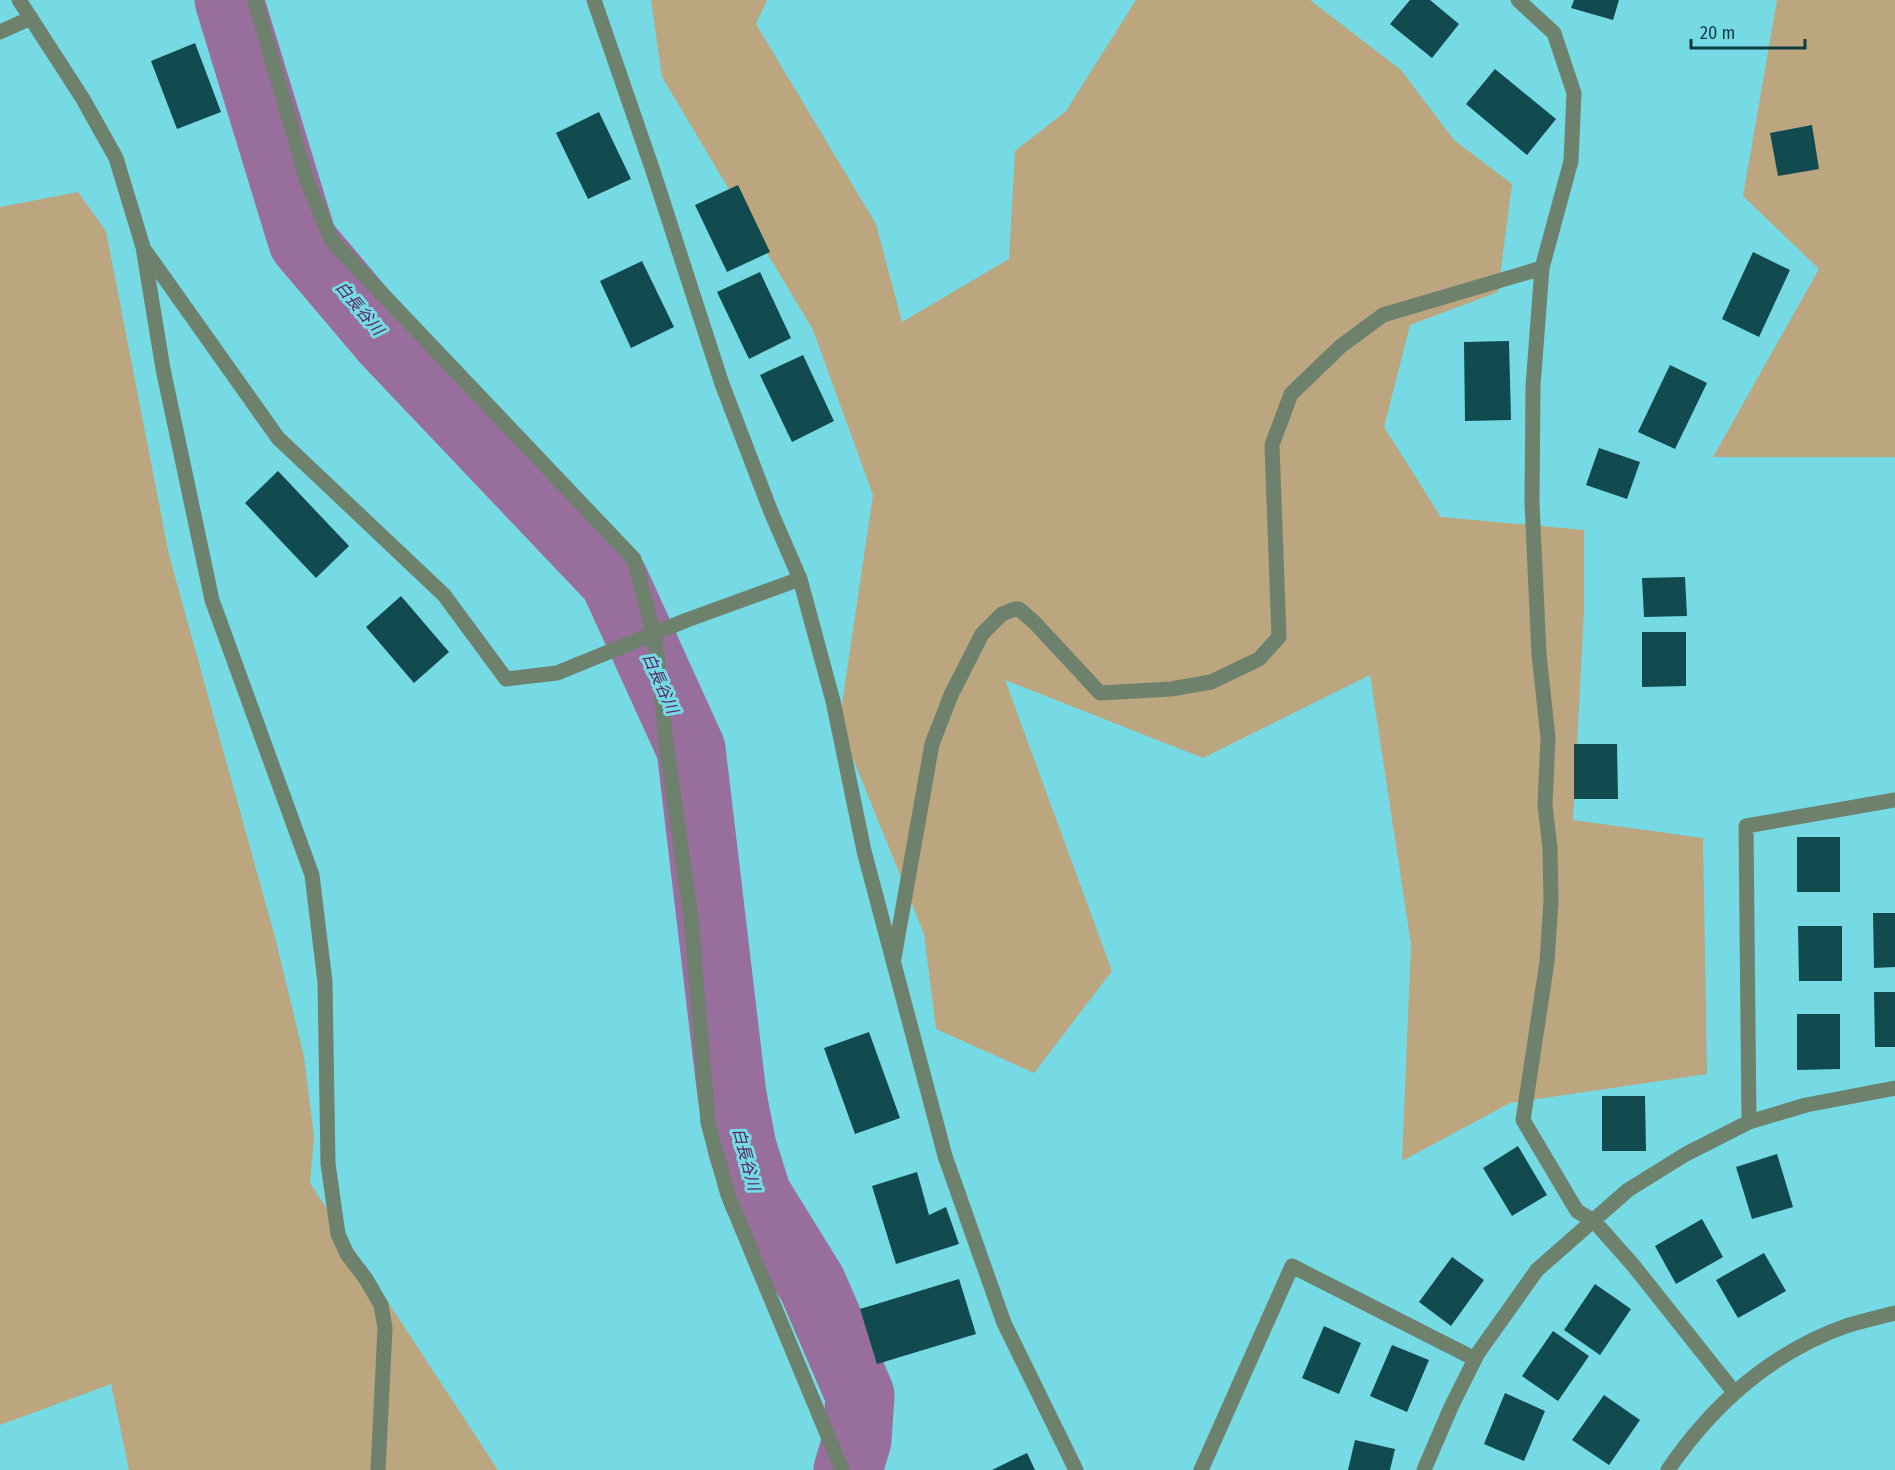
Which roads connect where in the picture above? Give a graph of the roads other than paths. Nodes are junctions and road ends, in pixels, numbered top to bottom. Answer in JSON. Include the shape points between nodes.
{"nodes":[{"id":1,"x":19,"y":0,"type":"edge"},
{"id":2,"x":255,"y":0,"type":"edge"},
{"id":3,"x":594,"y":0,"type":"edge"},
{"id":4,"x":1518,"y":0,"type":"edge"},
{"id":5,"x":31,"y":18,"type":"junction"},
{"id":6,"x":0,"y":32,"type":"edge"},
{"id":7,"x":142,"y":247,"type":"junction"},
{"id":8,"x":1542,"y":268,"type":"junction"},
{"id":9,"x":800,"y":579,"type":"junction"},
{"id":10,"x":654,"y":635,"type":"junction"},
{"id":11,"x":1895,"y":800,"type":"edge"},
{"id":12,"x":893,"y":963,"type":"junction"},
{"id":13,"x":1895,"y":1088,"type":"edge"},
{"id":14,"x":1749,"y":1122,"type":"junction"},
{"id":15,"x":1594,"y":1221,"type":"junction"},
{"id":16,"x":1895,"y":1313,"type":"edge"},
{"id":17,"x":1475,"y":1359,"type":"junction"},
{"id":18,"x":1734,"y":1392,"type":"junction"},
{"id":19,"x":378,"y":1470,"type":"edge"},
{"id":20,"x":842,"y":1470,"type":"edge"},
{"id":21,"x":1076,"y":1470,"type":"edge"},
{"id":22,"x":1201,"y":1470,"type":"edge"},
{"id":23,"x":1424,"y":1470,"type":"edge"},
{"id":24,"x":1668,"y":1470,"type":"edge"}],
"edges":[{"from":1,"to":5,"type":"street"},
{"from":2,"to":10,"type":"street","via":[[307,181],[332,241],[634,559]]},
{"from":3,"to":9,"type":"street","via":[[722,384]]},
{"from":4,"to":8,"type":"street","via":[[1554,33],[1574,93],[1570,161]]},
{"from":5,"to":6,"type":"street"},
{"from":5,"to":7,"type":"street","via":[[116,158]]},
{"from":7,"to":10,"type":"street","via":[[278,438],[444,595],[506,680],[557,673]]},
{"from":7,"to":19,"type":"street","via":[[212,600],[312,875],[325,982],[328,1164],[338,1234],[381,1305],[385,1328]]},
{"from":8,"to":12,"type":"street","via":[[1383,315],[1341,346],[1291,394],[1272,446],[1279,638],[1258,659],[1211,682],[1171,689],[1100,693],[1019,609],[1002,614],[982,634],[932,744]]},
{"from":8,"to":15,"type":"street","via":[[1533,386],[1532,503],[1539,654],[1548,738],[1545,805],[1551,901],[1547,962],[1523,1120],[1577,1211]]},
{"from":9,"to":10,"type":"street"},
{"from":9,"to":12,"type":"street","via":[[833,701],[864,851]]},
{"from":10,"to":20,"type":"street","via":[[691,917],[708,1123],[728,1195]]},
{"from":11,"to":14,"type":"street","via":[[1746,826]]},
{"from":12,"to":21,"type":"street","via":[[945,1156],[1004,1323]]},
{"from":13,"to":14,"type":"street","via":[[1806,1105]]},
{"from":14,"to":15,"type":"street","via":[[1628,1190]]},
{"from":15,"to":17,"type":"street","via":[[1537,1270]]},
{"from":15,"to":18,"type":"street"},
{"from":16,"to":18,"type":"street","via":[[1846,1326],[1793,1349]]},
{"from":17,"to":22,"type":"street","via":[[1292,1266]]},
{"from":17,"to":23,"type":"street"},
{"from":18,"to":24,"type":"street","via":[[1690,1438]]}]}
